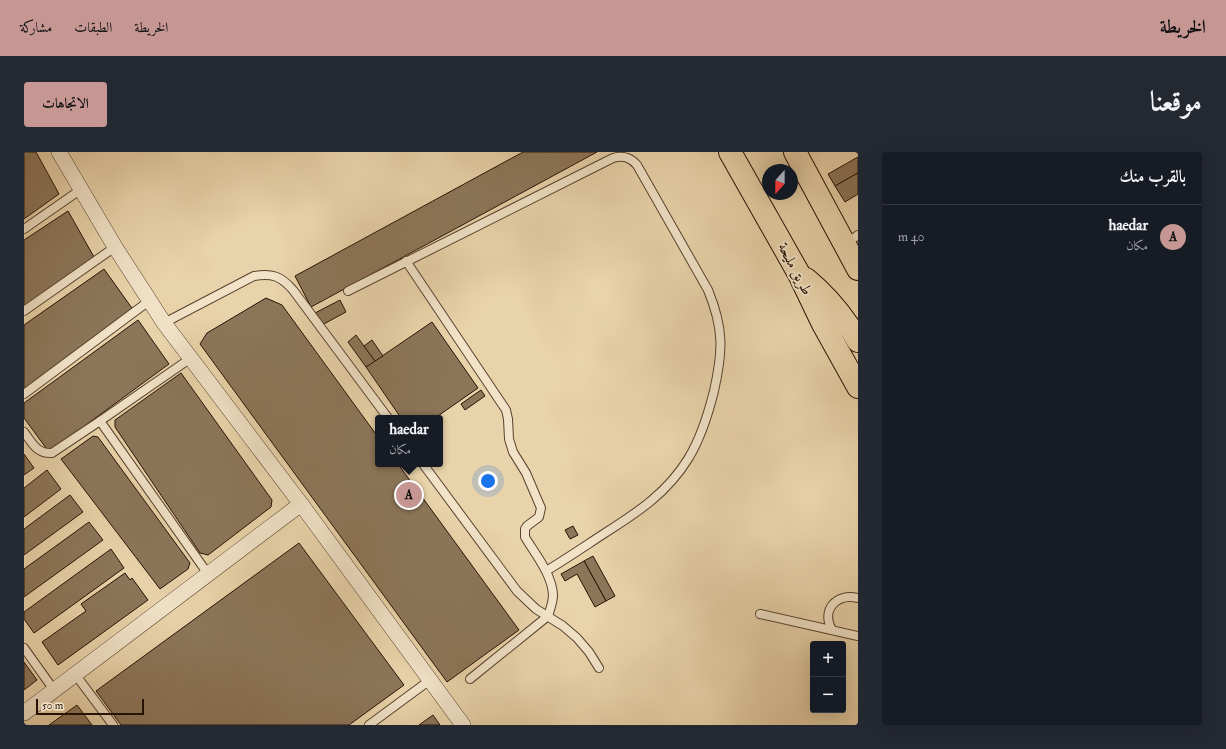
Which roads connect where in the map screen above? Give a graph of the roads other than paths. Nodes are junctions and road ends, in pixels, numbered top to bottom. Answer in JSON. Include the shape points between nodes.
{"nodes":[{"id":1,"x":59,"y":152,"type":"edge"},
{"id":2,"x":730,"y":152,"type":"edge"},
{"id":3,"x":795,"y":152,"type":"edge"},
{"id":4,"x":80,"y":190,"type":"junction"},
{"id":5,"x":24,"y":229,"type":"edge"},
{"id":6,"x":852,"y":240,"type":"edge"},
{"id":7,"x":115,"y":247,"type":"junction"},
{"id":8,"x":406,"y":262,"type":"junction"},
{"id":9,"x":858,"y":269,"type":"edge"},
{"id":10,"x":799,"y":274,"type":"junction"},
{"id":11,"x":348,"y":291,"type":"dead end"},
{"id":12,"x":149,"y":301,"type":"junction"},
{"id":13,"x":24,"y":311,"type":"edge"},
{"id":14,"x":164,"y":323,"type":"junction"},
{"id":15,"x":858,"y":341,"type":"edge"},
{"id":16,"x":191,"y":358,"type":"junction"},
{"id":17,"x":858,"y":387,"type":"edge"},
{"id":18,"x":24,"y":394,"type":"edge"},
{"id":19,"x":386,"y":415,"type":"edge"},
{"id":20,"x":100,"y":421,"type":"junction"},
{"id":21,"x":24,"y":432,"type":"edge"},
{"id":22,"x":424,"y":467,"type":"edge"},
{"id":23,"x":301,"y":504,"type":"junction"},
{"id":24,"x":546,"y":571,"type":"junction"},
{"id":25,"x":208,"y":574,"type":"junction"},
{"id":26,"x":858,"y":598,"type":"edge"},
{"id":27,"x":760,"y":614,"type":"dead end"},
{"id":28,"x":548,"y":616,"type":"junction"},
{"id":29,"x":832,"y":630,"type":"junction"},
{"id":30,"x":858,"y":636,"type":"edge"},
{"id":31,"x":24,"y":648,"type":"edge"},
{"id":32,"x":599,"y":668,"type":"dead end"},
{"id":33,"x":75,"y":674,"type":"junction"},
{"id":34,"x":470,"y":679,"type":"dead end"},
{"id":35,"x":430,"y":680,"type":"junction"},
{"id":36,"x":54,"y":690,"type":"junction"},
{"id":37,"x":24,"y":713,"type":"edge"},
{"id":38,"x":113,"y":725,"type":"edge"},
{"id":39,"x":369,"y":725,"type":"edge"},
{"id":40,"x":463,"y":725,"type":"edge"}],
"edges":[{"from":1,"to":4,"type":"street"},
{"from":2,"to":10,"type":"main road","name":"طريق مليحة"},
{"from":3,"to":6,"type":"main road"},
{"from":4,"to":5,"type":"lane"},
{"from":4,"to":7,"type":"street"},
{"from":6,"to":9,"type":"main road"},
{"from":7,"to":12,"type":"street"},
{"from":7,"to":13,"type":"lane"},
{"from":8,"to":11,"type":"lane"},
{"from":8,"to":24,"type":"lane","via":[[506,410],[513,452],[526,473],[541,508],[539,517],[525,529],[525,537]]},
{"from":8,"to":24,"type":"lane","via":[[613,158],[624,157],[637,165],[708,290],[719,323],[720,359],[708,413],[700,437],[688,459],[657,497]]},
{"from":10,"to":15,"type":"main road","via":[[818,288],[834,305]]},
{"from":10,"to":17,"type":"main road","name":"طريق مليحة"},
{"from":12,"to":14,"type":"street"},
{"from":12,"to":18,"type":"lane"},
{"from":14,"to":16,"type":"street"},
{"from":14,"to":19,"type":"lane","via":[[254,276],[276,276],[293,290]]},
{"from":16,"to":20,"type":"lane"},
{"from":16,"to":23,"type":"street"},
{"from":20,"to":21,"type":"lane","via":[[52,453],[36,449]]},
{"from":20,"to":25,"type":"lane"},
{"from":22,"to":28,"type":"lane","via":[[517,591],[536,609]]},
{"from":23,"to":25,"type":"street"},
{"from":23,"to":35,"type":"street"},
{"from":24,"to":28,"type":"lane","via":[[553,595]]},
{"from":25,"to":33,"type":"street"},
{"from":26,"to":29,"type":"lane","via":[[844,597],[834,603],[828,613]]},
{"from":27,"to":29,"type":"lane"},
{"from":28,"to":32,"type":"lane","via":[[577,638],[590,652]]},
{"from":28,"to":34,"type":"lane"},
{"from":29,"to":30,"type":"lane"},
{"from":31,"to":36,"type":"lane"},
{"from":33,"to":36,"type":"street"},
{"from":33,"to":38,"type":"lane"},
{"from":35,"to":39,"type":"lane"},
{"from":35,"to":40,"type":"street"},
{"from":36,"to":37,"type":"street"}]}
